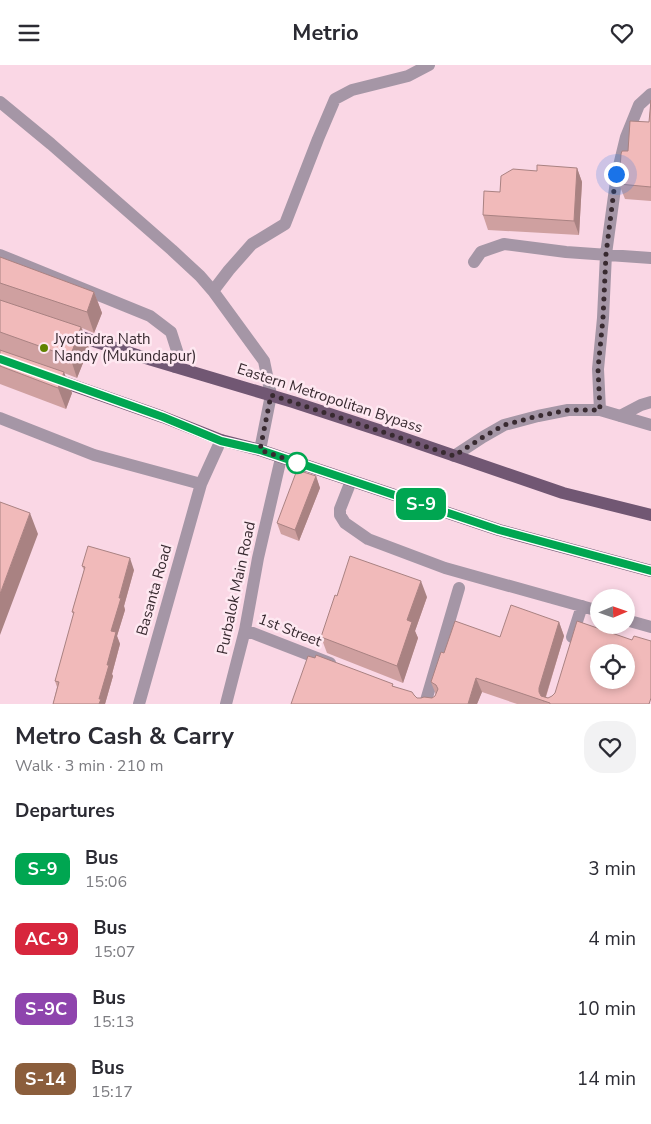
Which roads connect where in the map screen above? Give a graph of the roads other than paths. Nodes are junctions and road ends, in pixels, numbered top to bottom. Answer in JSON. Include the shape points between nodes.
{"nodes":[{"id":1,"x":429,"y":65,"type":"edge"},
{"id":2,"x":651,"y":94,"type":"edge"},
{"id":3,"x":0,"y":102,"type":"edge"},
{"id":4,"x":606,"y":254,"type":"junction"},
{"id":5,"x":0,"y":255,"type":"edge"},
{"id":6,"x":651,"y":258,"type":"edge"},
{"id":7,"x":474,"y":263,"type":"dead end"},
{"id":8,"x":213,"y":291,"type":"junction"},
{"id":9,"x":54,"y":328,"type":"edge"},
{"id":10,"x":175,"y":367,"type":"junction"},
{"id":11,"x":44,"y":375,"type":"edge"},
{"id":12,"x":271,"y":395,"type":"junction"},
{"id":13,"x":651,"y":402,"type":"edge"},
{"id":14,"x":600,"y":410,"type":"junction"},
{"id":15,"x":620,"y":416,"type":"junction"},
{"id":16,"x":0,"y":418,"type":"edge"},
{"id":17,"x":651,"y":425,"type":"edge"},
{"id":18,"x":221,"y":441,"type":"junction"},
{"id":19,"x":260,"y":450,"type":"junction"},
{"id":20,"x":454,"y":456,"type":"junction"},
{"id":21,"x":281,"y":457,"type":"junction"},
{"id":22,"x":351,"y":481,"type":"junction"},
{"id":23,"x":202,"y":484,"type":"junction"},
{"id":24,"x":651,"y":515,"type":"edge"},
{"id":25,"x":651,"y":571,"type":"edge"},
{"id":26,"x":459,"y":587,"type":"dead end"},
{"id":27,"x":582,"y":606,"type":"junction"},
{"id":28,"x":590,"y":608,"type":"edge"},
{"id":29,"x":635,"y":623,"type":"edge"},
{"id":30,"x":651,"y":627,"type":"edge"},
{"id":31,"x":244,"y":630,"type":"junction"},
{"id":32,"x":568,"y":651,"type":"edge"},
{"id":33,"x":345,"y":669,"type":"edge"},
{"id":34,"x":426,"y":702,"type":"edge"},
{"id":35,"x":138,"y":704,"type":"edge"},
{"id":36,"x":226,"y":704,"type":"edge"}],
"edges":[{"from":1,"to":8,"type":"street","via":[[408,76],[352,90],[335,99],[285,224],[252,244]]},
{"from":2,"to":4,"type":"street","via":[[639,105],[626,137],[616,174]]},
{"from":3,"to":8,"type":"street","via":[[172,250]]},
{"from":4,"to":6,"type":"street"},
{"from":4,"to":7,"type":"street","via":[[504,244],[481,252]]},
{"from":4,"to":14,"type":"street","via":[[598,369]]},
{"from":5,"to":10,"type":"street","via":[[150,316],[171,332],[179,357]]},
{"from":8,"to":12,"type":"street","via":[[264,361]]},
{"from":9,"to":10,"type":"main road","name":"Eastern Metropolitan Bypass"},
{"from":10,"to":12,"type":"main road","name":"Eastern Metropolitan Bypass"},
{"from":11,"to":18,"type":"main road"},
{"from":12,"to":19,"type":"street"},
{"from":12,"to":20,"type":"main road","name":"Eastern Metropolitan Bypass"},
{"from":13,"to":15,"type":"street"},
{"from":14,"to":15,"type":"street"},
{"from":14,"to":20,"type":"street","via":[[568,410],[504,425]]},
{"from":15,"to":17,"type":"street"},
{"from":16,"to":23,"type":"street","via":[[94,455]]},
{"from":18,"to":19,"type":"main road"},
{"from":18,"to":23,"type":"street","name":"Basanta Road"},
{"from":19,"to":21,"type":"main road"},
{"from":20,"to":24,"type":"main road","name":"Eastern Metropolitan Bypass","via":[[563,493]]},
{"from":21,"to":22,"type":"main road"},
{"from":21,"to":31,"type":"street","name":"Purbalok Main Road"},
{"from":22,"to":25,"type":"main road","via":[[499,530]]},
{"from":22,"to":27,"type":"street","via":[[340,515],[345,523],[368,539],[445,567]]},
{"from":23,"to":35,"type":"street","name":"Basanta Road"},
{"from":26,"to":34,"type":"street"},
{"from":27,"to":28,"type":"street"},
{"from":27,"to":32,"type":"street"},
{"from":29,"to":30,"type":"street"},
{"from":31,"to":33,"type":"street","name":"1st Street"},
{"from":31,"to":36,"type":"street","name":"Purbalok Main Road"}]}
